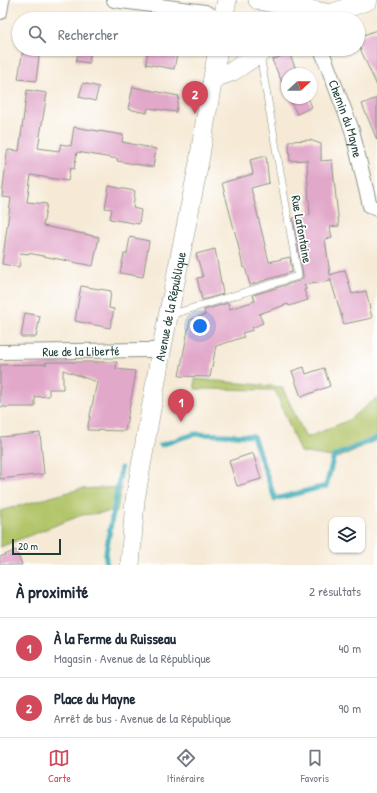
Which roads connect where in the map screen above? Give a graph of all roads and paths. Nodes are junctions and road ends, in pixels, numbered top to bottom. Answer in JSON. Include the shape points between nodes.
{"nodes":[{"id":1,"x":2,"y":0,"type":"edge"},
{"id":2,"x":114,"y":0,"type":"edge"},
{"id":3,"x":227,"y":0,"type":"edge"},
{"id":4,"x":258,"y":0,"type":"edge"},
{"id":5,"x":368,"y":0,"type":"edge"},
{"id":6,"x":0,"y":12,"type":"edge"},
{"id":7,"x":205,"y":12,"type":"edge"},
{"id":8,"x":224,"y":12,"type":"edge"},
{"id":9,"x":305,"y":12,"type":"edge"},
{"id":10,"x":327,"y":12,"type":"edge"},
{"id":11,"x":217,"y":56,"type":"edge"},
{"id":12,"x":256,"y":56,"type":"edge"},
{"id":13,"x":264,"y":56,"type":"edge"},
{"id":14,"x":324,"y":56,"type":"edge"},
{"id":15,"x":214,"y":78,"type":"junction"},
{"id":16,"x":377,"y":209,"type":"edge"},
{"id":17,"x":169,"y":315,"type":"junction"},
{"id":18,"x":0,"y":352,"type":"edge"},
{"id":19,"x":161,"y":352,"type":"junction"},
{"id":20,"x":130,"y":565,"type":"edge"}],
"edges":[{"from":1,"to":6,"type":"street"},
{"from":2,"to":7,"type":"street"},
{"from":3,"to":8,"type":"street"},
{"from":4,"to":9,"type":"street"},
{"from":5,"to":10,"type":"street"},
{"from":11,"to":15,"type":"street","name":"Avenue de la République"},
{"from":12,"to":15,"type":"street","via":[[233,71]]},
{"from":13,"to":17,"type":"lane","name":"Rue Lafontaine","via":[[298,276]]},
{"from":14,"to":16,"type":"street","name":"Chemin du Mayne","via":[[352,130],[370,206]]},
{"from":15,"to":17,"type":"street","name":"Avenue de la République"},
{"from":17,"to":19,"type":"street","name":"Avenue de la République"},
{"from":18,"to":19,"type":"street","name":"Rue de la Liberté"},
{"from":19,"to":20,"type":"street","name":"Avenue de la République","via":[[135,500]]}]}
